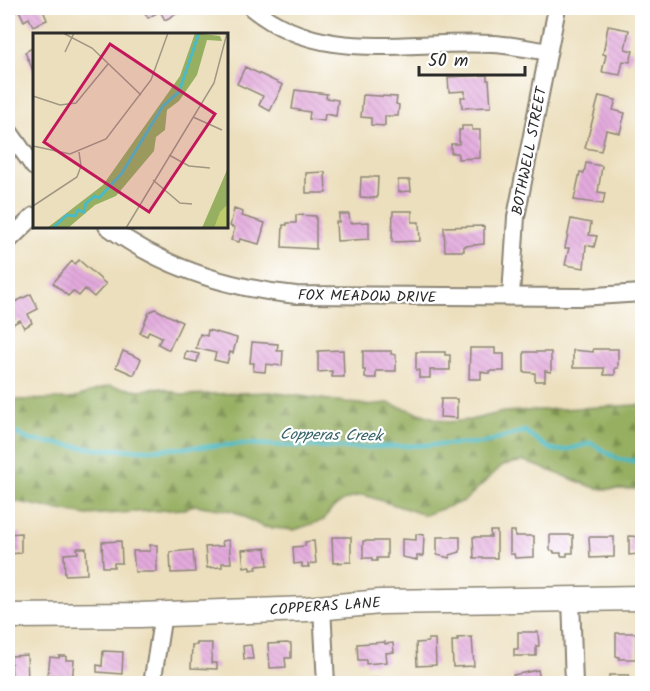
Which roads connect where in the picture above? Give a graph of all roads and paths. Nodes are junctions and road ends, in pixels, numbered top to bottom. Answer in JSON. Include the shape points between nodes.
{"nodes":[{"id":1,"x":252,"y":8,"type":"edge"},
{"id":2,"x":557,"y":8,"type":"edge"},
{"id":3,"x":548,"y":52,"type":"junction"},
{"id":4,"x":8,"y":130,"type":"edge"},
{"id":5,"x":33,"y":165,"type":"edge"},
{"id":6,"x":33,"y":217,"type":"edge"},
{"id":7,"x":109,"y":228,"type":"edge"},
{"id":8,"x":8,"y":241,"type":"edge"},
{"id":9,"x":642,"y":293,"type":"edge"},
{"id":10,"x":511,"y":296,"type":"junction"},
{"id":11,"x":642,"y":598,"type":"edge"},
{"id":12,"x":571,"y":599,"type":"junction"},
{"id":13,"x":322,"y":607,"type":"junction"},
{"id":14,"x":163,"y":614,"type":"junction"},
{"id":15,"x":8,"y":616,"type":"edge"},
{"id":16,"x":152,"y":684,"type":"edge"},
{"id":17,"x":326,"y":684,"type":"edge"},
{"id":18,"x":574,"y":684,"type":"edge"}],
"edges":[{"from":1,"to":3,"type":"street","via":[[275,24],[324,43],[494,44]]},
{"from":2,"to":3,"type":"street","name":"BOTHWELL STREET"},
{"from":3,"to":10,"type":"street","name":"BOTHWELL STREET","via":[[516,217]]},
{"from":4,"to":5,"type":"street"},
{"from":6,"to":8,"type":"street"},
{"from":7,"to":10,"type":"street","name":"FOX MEADOW DRIVE","via":[[179,267],[274,293]]},
{"from":9,"to":10,"type":"street","name":"FOX MEADOW DRIVE"},
{"from":11,"to":12,"type":"street","name":"COPPERAS LANE"},
{"from":12,"to":13,"type":"street","name":"COPPERAS LANE","via":[[380,602]]},
{"from":12,"to":18,"type":"street"},
{"from":13,"to":14,"type":"street","name":"COPPERAS LANE"},
{"from":13,"to":17,"type":"street"},
{"from":14,"to":15,"type":"street","name":"COPPERAS LANE"},
{"from":14,"to":16,"type":"street"}]}
